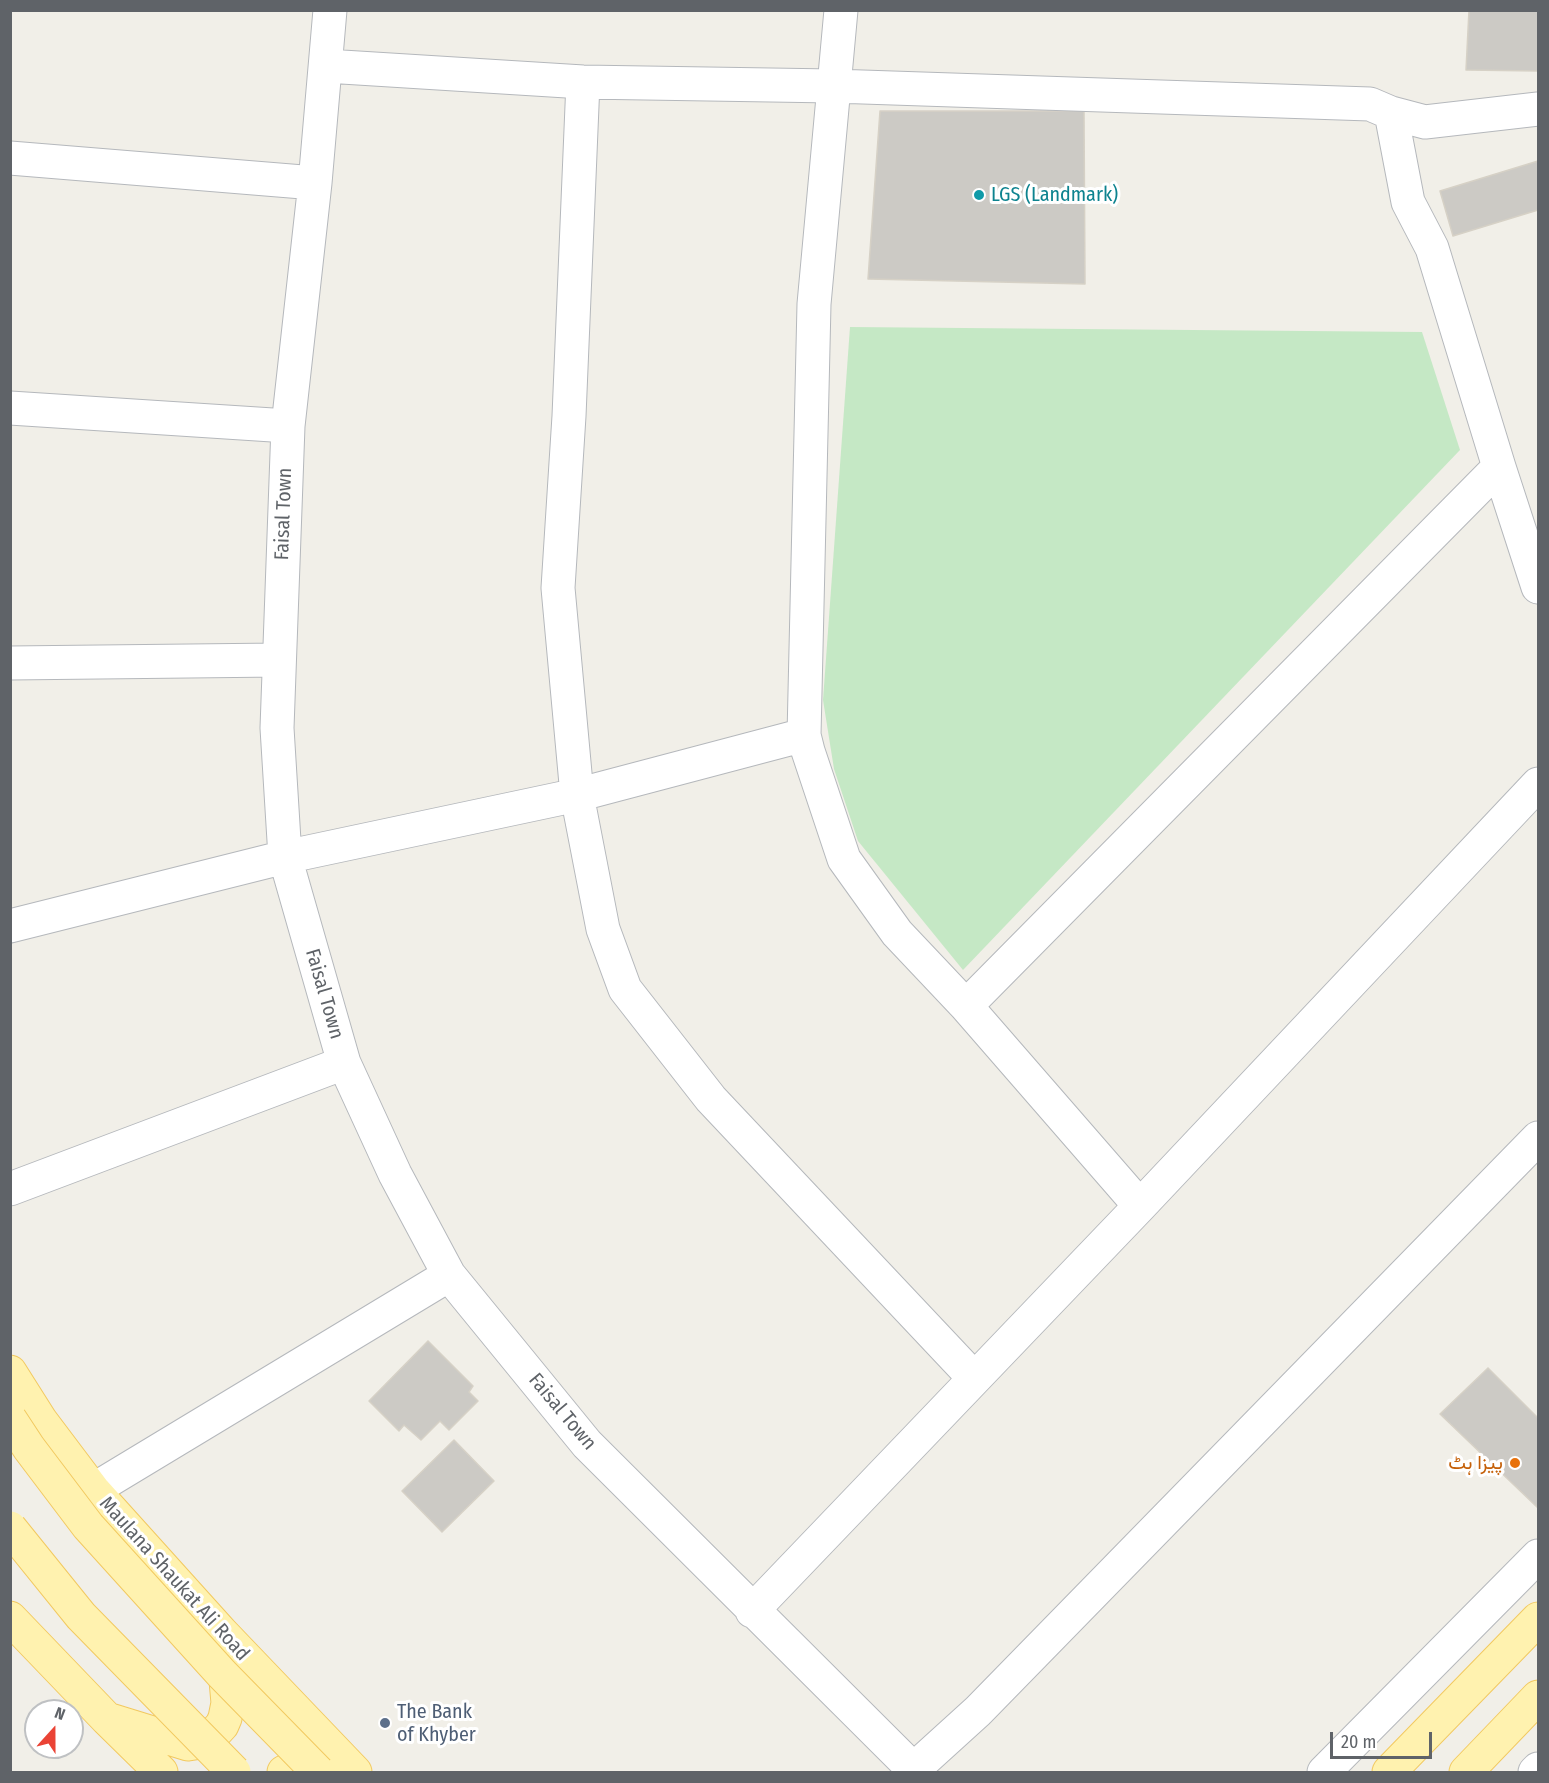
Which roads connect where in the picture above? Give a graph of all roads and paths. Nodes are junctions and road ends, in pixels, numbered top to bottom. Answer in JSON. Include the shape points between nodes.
{"nodes":[{"id":1,"x":330,"y":10,"type":"edge"},
{"id":2,"x":841,"y":10,"type":"edge"},
{"id":3,"x":326,"y":66,"type":"junction"},
{"id":4,"x":583,"y":82,"type":"junction"},
{"id":5,"x":833,"y":86,"type":"junction"},
{"id":6,"x":1539,"y":109,"type":"edge"},
{"id":7,"x":1391,"y":113,"type":"junction"},
{"id":8,"x":10,"y":158,"type":"edge"},
{"id":9,"x":315,"y":183,"type":"junction"},
{"id":10,"x":10,"y":408,"type":"edge"},
{"id":11,"x":288,"y":426,"type":"junction"},
{"id":12,"x":1499,"y":467,"type":"junction"},
{"id":13,"x":1539,"y":587,"type":"edge"},
{"id":14,"x":279,"y":660,"type":"junction"},
{"id":15,"x":10,"y":663,"type":"edge"},
{"id":16,"x":804,"y":735,"type":"junction"},
{"id":17,"x":1539,"y":784,"type":"edge"},
{"id":18,"x":577,"y":795,"type":"junction"},
{"id":19,"x":285,"y":857,"type":"junction"},
{"id":20,"x":10,"y":926,"type":"edge"},
{"id":21,"x":966,"y":1006,"type":"junction"},
{"id":22,"x":344,"y":1063,"type":"junction"},
{"id":23,"x":1539,"y":1138,"type":"edge"},
{"id":24,"x":10,"y":1189,"type":"edge"},
{"id":25,"x":1140,"y":1206,"type":"junction"},
{"id":26,"x":449,"y":1275,"type":"junction"},
{"id":27,"x":10,"y":1372,"type":"edge"},
{"id":28,"x":974,"y":1378,"type":"junction"},
{"id":29,"x":10,"y":1419,"type":"edge"},
{"id":30,"x":93,"y":1490,"type":"junction"},
{"id":31,"x":10,"y":1528,"type":"edge"},
{"id":32,"x":1539,"y":1556,"type":"edge"},
{"id":33,"x":752,"y":1611,"type":"junction"},
{"id":34,"x":10,"y":1618,"type":"edge"},
{"id":35,"x":1539,"y":1619,"type":"edge"},
{"id":36,"x":221,"y":1632,"type":"junction"},
{"id":37,"x":1539,"y":1697,"type":"edge"},
{"id":38,"x":107,"y":1719,"type":"junction"},
{"id":39,"x":339,"y":1769,"type":"edge"},
{"id":40,"x":1539,"y":1769,"type":"edge"},
{"id":41,"x":914,"y":1771,"type":"edge"},
{"id":42,"x":161,"y":1773,"type":"edge"},
{"id":43,"x":234,"y":1773,"type":"edge"},
{"id":44,"x":284,"y":1773,"type":"edge"},
{"id":45,"x":1324,"y":1773,"type":"edge"},
{"id":46,"x":1389,"y":1773,"type":"edge"},
{"id":47,"x":1466,"y":1773,"type":"edge"},
{"id":48,"x":1535,"y":1773,"type":"edge"}],
"edges":[{"from":1,"to":3,"type":"street","name":"Faisal Town"},
{"from":2,"to":5,"type":"street"},
{"from":3,"to":4,"type":"street"},
{"from":3,"to":9,"type":"street","name":"Faisal Town"},
{"from":4,"to":5,"type":"street"},
{"from":4,"to":18,"type":"street","via":[[558,588]]},
{"from":5,"to":7,"type":"street","via":[[1370,104]]},
{"from":5,"to":16,"type":"street","via":[[814,304]]},
{"from":6,"to":7,"type":"street","via":[[1425,122]]},
{"from":7,"to":12,"type":"street","via":[[1408,202],[1432,248]]},
{"from":8,"to":9,"type":"street"},
{"from":9,"to":11,"type":"street","name":"Faisal Town"},
{"from":10,"to":11,"type":"street"},
{"from":11,"to":14,"type":"street","name":"Faisal Town"},
{"from":12,"to":13,"type":"street"},
{"from":12,"to":21,"type":"street"},
{"from":14,"to":15,"type":"street"},
{"from":14,"to":19,"type":"street","name":"Faisal Town","via":[[277,728]]},
{"from":16,"to":18,"type":"street"},
{"from":16,"to":21,"type":"street","via":[[844,859],[897,933]]},
{"from":17,"to":25,"type":"street"},
{"from":18,"to":19,"type":"street"},
{"from":18,"to":28,"type":"street","via":[[603,929],[625,989],[711,1100]]},
{"from":19,"to":20,"type":"street"},
{"from":19,"to":22,"type":"street","name":"Faisal Town"},
{"from":21,"to":25,"type":"street"},
{"from":22,"to":24,"type":"street"},
{"from":22,"to":26,"type":"street","name":"Faisal Town","via":[[395,1174]]},
{"from":23,"to":41,"type":"street","via":[[978,1711]]},
{"from":25,"to":28,"type":"street"},
{"from":26,"to":30,"type":"street"},
{"from":26,"to":33,"type":"street","name":"Faisal Town","via":[[587,1444]]},
{"from":27,"to":30,"type":"main road","name":"Maulana Shaukat Ali Road"},
{"from":28,"to":33,"type":"street"},
{"from":29,"to":39,"type":"main road","bridge":true,"via":[[88,1526],[222,1674]]},
{"from":30,"to":36,"type":"main road","name":"Maulana Shaukat Ali Road"},
{"from":31,"to":43,"type":"main road","bridge":true,"via":[[81,1616]]},
{"from":32,"to":45,"type":"street"},
{"from":33,"to":41,"type":"street","name":"Faisal Town"},
{"from":34,"to":38,"type":"main road"},
{"from":35,"to":46,"type":"main road"},
{"from":36,"to":38,"type":"main road","via":[[228,1703],[222,1725],[211,1737],[189,1744]]},
{"from":36,"to":39,"type":"main road","name":"Maulana Shaukat Ali Road"},
{"from":37,"to":47,"type":"main road"},
{"from":38,"to":42,"type":"main road"},
{"from":39,"to":44,"type":"main road","via":[[299,1765]]},
{"from":40,"to":48,"type":"street"}]}
